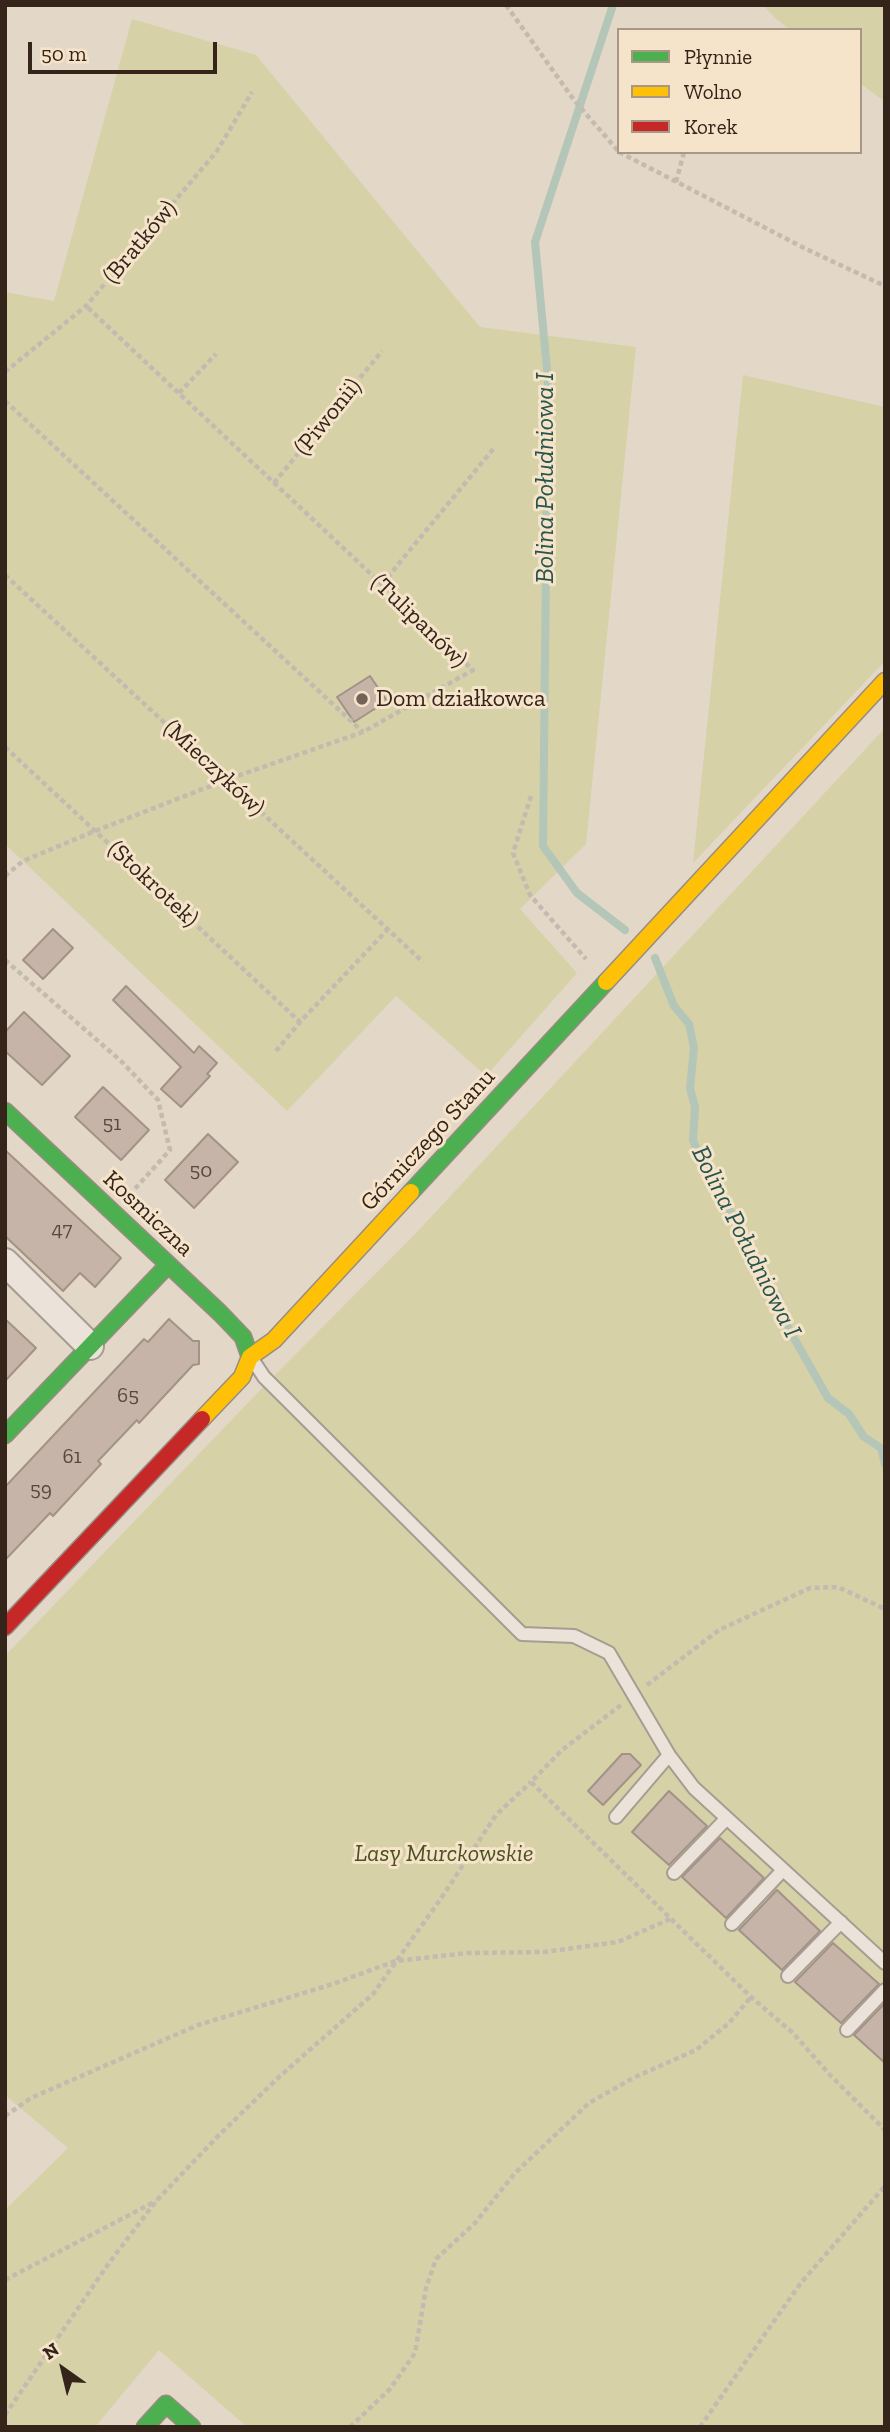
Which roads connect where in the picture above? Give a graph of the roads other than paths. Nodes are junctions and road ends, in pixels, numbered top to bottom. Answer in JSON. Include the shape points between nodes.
{"nodes":[{"id":1,"x":885,"y":681,"type":"edge"},
{"id":2,"x":5,"y":1111,"type":"edge"},
{"id":3,"x":5,"y":1262,"type":"edge"},
{"id":4,"x":168,"y":1265,"type":"junction"},
{"id":5,"x":90,"y":1346,"type":"junction"},
{"id":6,"x":250,"y":1357,"type":"junction"},
{"id":7,"x":5,"y":1435,"type":"edge"},
{"id":8,"x":5,"y":1627,"type":"edge"},
{"id":9,"x":669,"y":1755,"type":"junction"},
{"id":10,"x":616,"y":1817,"type":"dead end"},
{"id":11,"x":727,"y":1818,"type":"junction"},
{"id":12,"x":783,"y":1870,"type":"junction"},
{"id":13,"x":674,"y":1873,"type":"dead end"},
{"id":14,"x":841,"y":1922,"type":"junction"},
{"id":15,"x":732,"y":1924,"type":"dead end"},
{"id":16,"x":885,"y":1963,"type":"edge"},
{"id":17,"x":788,"y":1976,"type":"dead end"},
{"id":18,"x":885,"y":1990,"type":"edge"},
{"id":19,"x":847,"y":2030,"type":"dead end"},
{"id":20,"x":145,"y":2427,"type":"edge"},
{"id":21,"x":192,"y":2427,"type":"edge"}],
"edges":[{"from":1,"to":6,"type":"street","name":"Górniczego Stanu","via":[[274,1340]]},
{"from":2,"to":4,"type":"street","name":"Kosmiczna"},
{"from":3,"to":5,"type":"street"},
{"from":4,"to":5,"type":"street"},
{"from":4,"to":6,"type":"street","name":"Kosmiczna","via":[[243,1336]]},
{"from":5,"to":7,"type":"street"},
{"from":6,"to":8,"type":"street","name":"Górniczego Stanu","via":[[242,1377]]},
{"from":6,"to":9,"type":"lane","via":[[264,1377],[522,1634],[574,1636],[609,1653]]},
{"from":9,"to":10,"type":"lane"},
{"from":9,"to":11,"type":"lane","via":[[694,1788]]},
{"from":11,"to":12,"type":"lane"},
{"from":11,"to":13,"type":"lane"},
{"from":12,"to":14,"type":"lane"},
{"from":12,"to":15,"type":"lane"},
{"from":14,"to":16,"type":"lane"},
{"from":14,"to":17,"type":"lane"},
{"from":18,"to":19,"type":"lane"},
{"from":20,"to":21,"type":"street","via":[[166,2404]]}]}
